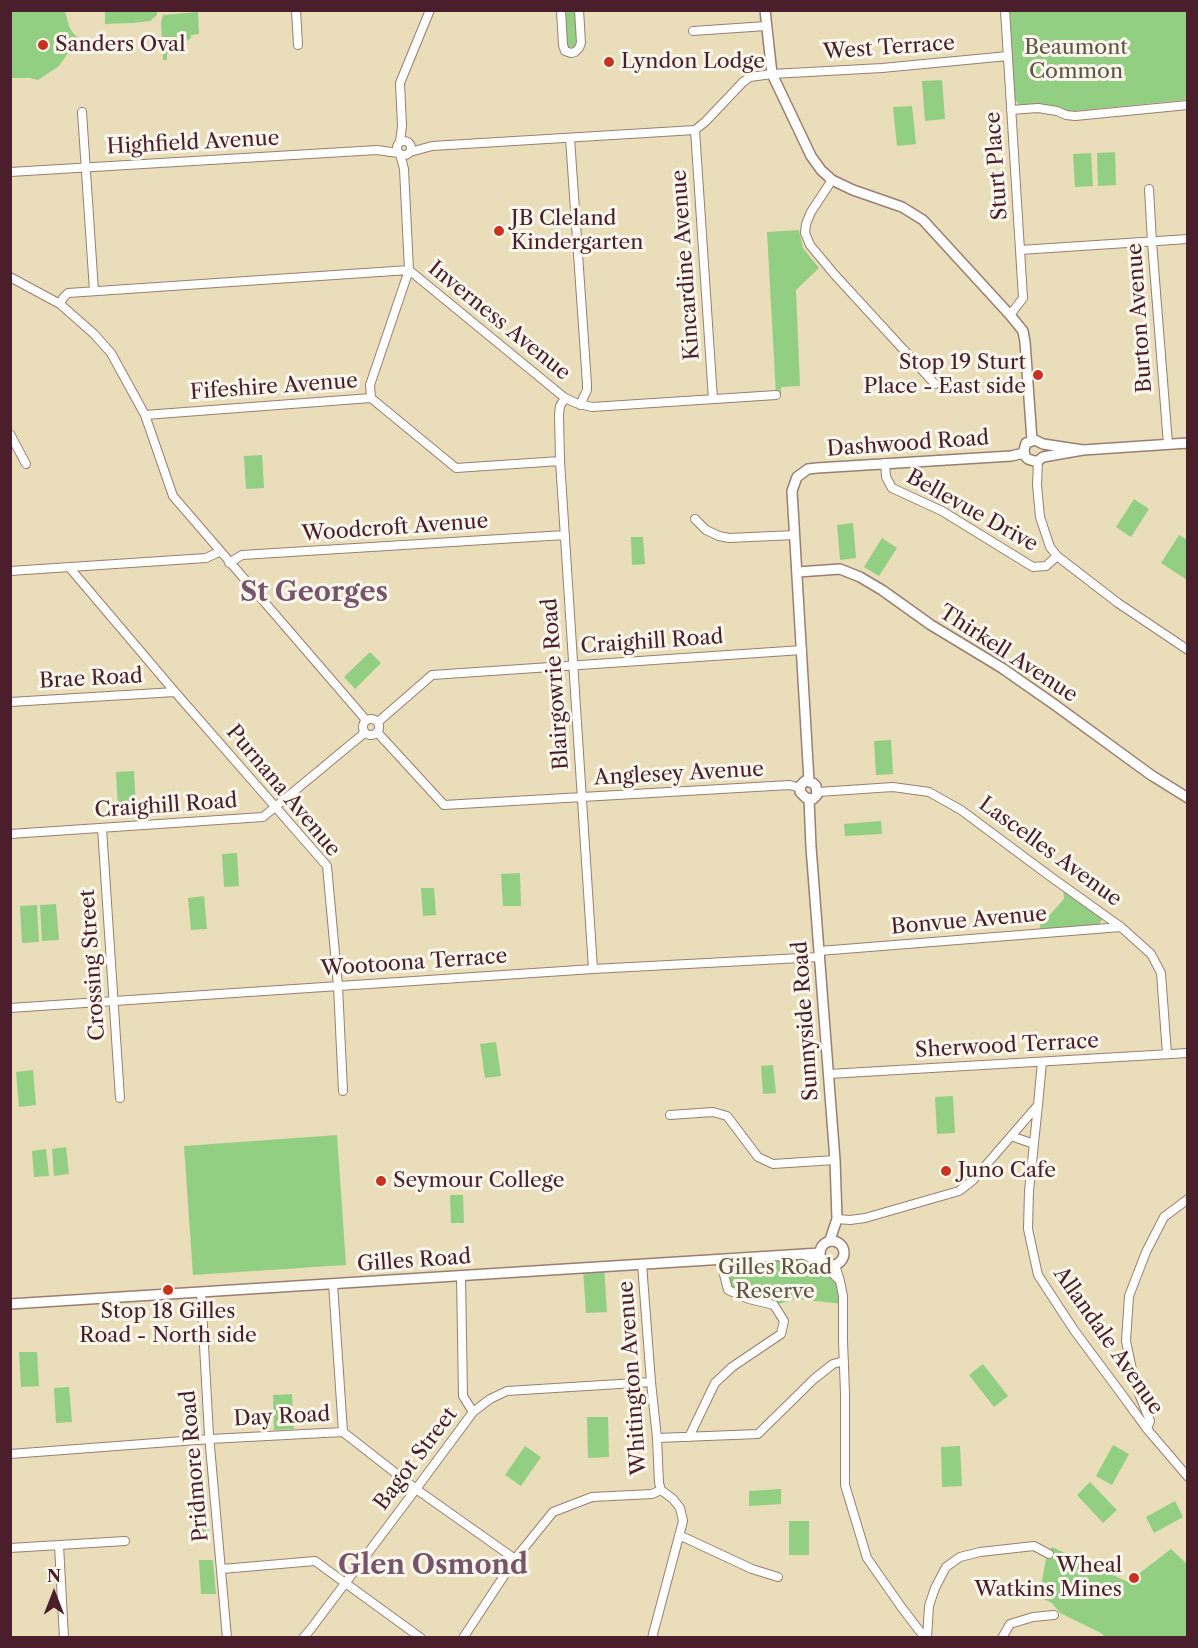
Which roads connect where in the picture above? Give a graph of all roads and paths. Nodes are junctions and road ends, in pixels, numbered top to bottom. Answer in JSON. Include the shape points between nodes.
{"nodes":[{"id":1,"x":296,"y":10,"type":"edge"},
{"id":2,"x":430,"y":10,"type":"edge"},
{"id":3,"x":561,"y":10,"type":"edge"},
{"id":4,"x":579,"y":10,"type":"edge"},
{"id":5,"x":765,"y":10,"type":"edge"},
{"id":6,"x":1005,"y":10,"type":"edge"},
{"id":7,"x":766,"y":26,"type":"junction"},
{"id":8,"x":693,"y":31,"type":"dead end"},
{"id":9,"x":298,"y":45,"type":"dead end"},
{"id":10,"x":1008,"y":56,"type":"junction"},
{"id":11,"x":772,"y":74,"type":"junction"},
{"id":12,"x":1188,"y":105,"type":"edge"},
{"id":13,"x":1011,"y":110,"type":"junction"},
{"id":14,"x":82,"y":112,"type":"dead end"},
{"id":15,"x":695,"y":130,"type":"junction"},
{"id":16,"x":570,"y":138,"type":"junction"},
{"id":17,"x":404,"y":148,"type":"junction"},
{"id":18,"x":85,"y":168,"type":"junction"},
{"id":19,"x":10,"y":172,"type":"edge"},
{"id":20,"x":832,"y":180,"type":"junction"},
{"id":21,"x":1149,"y":189,"type":"dead end"},
{"id":22,"x":1188,"y":239,"type":"edge"},
{"id":23,"x":1152,"y":242,"type":"junction"},
{"id":24,"x":1020,"y":250,"type":"junction"},
{"id":25,"x":409,"y":270,"type":"junction"},
{"id":26,"x":10,"y":277,"type":"edge"},
{"id":27,"x":94,"y":291,"type":"junction"},
{"id":28,"x":60,"y":304,"type":"junction"},
{"id":29,"x":1010,"y":315,"type":"junction"},
{"id":30,"x":935,"y":384,"type":"dead end"},
{"id":31,"x":776,"y":395,"type":"dead end"},
{"id":32,"x":371,"y":398,"type":"junction"},
{"id":33,"x":565,"y":398,"type":"junction"},
{"id":34,"x":713,"y":399,"type":"junction"},
{"id":35,"x":580,"y":405,"type":"junction"},
{"id":36,"x":145,"y":415,"type":"junction"},
{"id":37,"x":10,"y":434,"type":"edge"},
{"id":38,"x":1032,"y":440,"type":"junction"},
{"id":39,"x":1188,"y":443,"type":"edge"},
{"id":40,"x":1044,"y":444,"type":"junction"},
{"id":41,"x":1168,"y":444,"type":"junction"},
{"id":42,"x":1083,"y":450,"type":"junction"},
{"id":43,"x":1024,"y":453,"type":"junction"},
{"id":44,"x":1041,"y":459,"type":"junction"},
{"id":45,"x":560,"y":461,"type":"junction"},
{"id":46,"x":26,"y":464,"type":"dead end"},
{"id":47,"x":885,"y":464,"type":"junction"},
{"id":48,"x":695,"y":519,"type":"dead end"},
{"id":49,"x":565,"y":535,"type":"junction"},
{"id":50,"x":795,"y":535,"type":"junction"},
{"id":51,"x":219,"y":552,"type":"junction"},
{"id":52,"x":1057,"y":556,"type":"junction"},
{"id":53,"x":229,"y":563,"type":"junction"},
{"id":54,"x":69,"y":567,"type":"junction"},
{"id":55,"x":10,"y":571,"type":"edge"},
{"id":56,"x":798,"y":572,"type":"junction"},
{"id":57,"x":802,"y":650,"type":"junction"},
{"id":58,"x":1188,"y":650,"type":"edge"},
{"id":59,"x":573,"y":665,"type":"junction"},
{"id":60,"x":175,"y":692,"type":"junction"},
{"id":61,"x":10,"y":702,"type":"edge"},
{"id":62,"x":366,"y":720,"type":"junction"},
{"id":63,"x":378,"y":722,"type":"junction"},
{"id":64,"x":364,"y":731,"type":"junction"},
{"id":65,"x":377,"y":732,"type":"junction"},
{"id":66,"x":809,"y":781,"type":"junction"},
{"id":67,"x":800,"y":788,"type":"junction"},
{"id":68,"x":818,"y":792,"type":"junction"},
{"id":69,"x":582,"y":797,"type":"junction"},
{"id":70,"x":1188,"y":798,"type":"edge"},
{"id":71,"x":809,"y":799,"type":"junction"},
{"id":72,"x":276,"y":808,"type":"junction"},
{"id":73,"x":102,"y":828,"type":"junction"},
{"id":74,"x":10,"y":834,"type":"edge"},
{"id":75,"x":1121,"y":927,"type":"junction"},
{"id":76,"x":819,"y":954,"type":"junction"},
{"id":77,"x":593,"y":969,"type":"junction"},
{"id":78,"x":338,"y":986,"type":"junction"},
{"id":79,"x":113,"y":1001,"type":"junction"},
{"id":80,"x":10,"y":1008,"type":"edge"},
{"id":81,"x":1188,"y":1053,"type":"edge"},
{"id":82,"x":1167,"y":1054,"type":"junction"},
{"id":83,"x":1042,"y":1062,"type":"junction"},
{"id":84,"x":829,"y":1074,"type":"junction"},
{"id":85,"x":343,"y":1091,"type":"dead end"},
{"id":86,"x":120,"y":1098,"type":"dead end"},
{"id":87,"x":1038,"y":1105,"type":"junction"},
{"id":88,"x":670,"y":1115,"type":"dead end"},
{"id":89,"x":1011,"y":1136,"type":"junction"},
{"id":90,"x":1034,"y":1144,"type":"junction"},
{"id":91,"x":835,"y":1160,"type":"junction"},
{"id":92,"x":1188,"y":1199,"type":"edge"},
{"id":93,"x":837,"y":1219,"type":"junction"},
{"id":94,"x":830,"y":1240,"type":"junction"},
{"id":95,"x":819,"y":1253,"type":"junction"},
{"id":96,"x":803,"y":1254,"type":"junction"},
{"id":97,"x":720,"y":1259,"type":"junction"},
{"id":98,"x":642,"y":1264,"type":"junction"},
{"id":99,"x":835,"y":1265,"type":"junction"},
{"id":100,"x":461,"y":1276,"type":"junction"},
{"id":101,"x":840,"y":1281,"type":"junction"},
{"id":102,"x":333,"y":1284,"type":"junction"},
{"id":103,"x":201,"y":1292,"type":"junction"},
{"id":104,"x":10,"y":1304,"type":"edge"},
{"id":105,"x":844,"y":1361,"type":"junction"},
{"id":106,"x":651,"y":1382,"type":"junction"},
{"id":107,"x":473,"y":1412,"type":"junction"},
{"id":108,"x":1147,"y":1429,"type":"junction"},
{"id":109,"x":343,"y":1432,"type":"junction"},
{"id":110,"x":689,"y":1437,"type":"junction"},
{"id":111,"x":657,"y":1438,"type":"junction"},
{"id":112,"x":210,"y":1439,"type":"junction"},
{"id":113,"x":10,"y":1454,"type":"edge"},
{"id":114,"x":1188,"y":1477,"type":"edge"},
{"id":115,"x":416,"y":1490,"type":"junction"},
{"id":116,"x":661,"y":1490,"type":"junction"},
{"id":117,"x":679,"y":1535,"type":"junction"},
{"id":118,"x":125,"y":1542,"type":"dead end"},
{"id":119,"x":59,"y":1545,"type":"junction"},
{"id":120,"x":10,"y":1548,"type":"edge"},
{"id":121,"x":1049,"y":1554,"type":"dead end"},
{"id":122,"x":515,"y":1559,"type":"junction"},
{"id":123,"x":222,"y":1569,"type":"junction"},
{"id":124,"x":778,"y":1578,"type":"dead end"},
{"id":125,"x":345,"y":1583,"type":"junction"},
{"id":126,"x":1054,"y":1615,"type":"dead end"},
{"id":127,"x":64,"y":1638,"type":"edge"},
{"id":128,"x":227,"y":1638,"type":"edge"},
{"id":129,"x":303,"y":1638,"type":"edge"},
{"id":130,"x":421,"y":1638,"type":"edge"},
{"id":131,"x":463,"y":1638,"type":"edge"},
{"id":132,"x":652,"y":1638,"type":"edge"},
{"id":133,"x":926,"y":1638,"type":"edge"},
{"id":134,"x":1002,"y":1638,"type":"edge"}],
"edges":[{"from":1,"to":9,"type":"street"},
{"from":2,"to":17,"type":"street","via":[[402,76]]},
{"from":3,"to":4,"type":"street","via":[[562,45],[571,53],[581,43]]},
{"from":5,"to":7,"type":"street"},
{"from":6,"to":10,"type":"street","name":"Sturt Place"},
{"from":7,"to":8,"type":"street"},
{"from":7,"to":11,"type":"street"},
{"from":10,"to":11,"type":"street","name":"West Terrace"},
{"from":10,"to":13,"type":"street","name":"Sturt Place"},
{"from":11,"to":15,"type":"street","via":[[743,82]]},
{"from":11,"to":20,"type":"street","via":[[811,156]]},
{"from":12,"to":13,"type":"street","via":[[1076,116],[1038,108]]},
{"from":13,"to":24,"type":"street","name":"Sturt Place"},
{"from":14,"to":18,"type":"street"},
{"from":15,"to":16,"type":"street","name":"Highfield Avenue"},
{"from":15,"to":34,"type":"street","name":"Kincardine Avenue"},
{"from":16,"to":17,"type":"street","name":"Highfield Avenue"},
{"from":16,"to":35,"type":"street","via":[[587,384]]},
{"from":17,"to":18,"type":"street","name":"Highfield Avenue"},
{"from":17,"to":25,"type":"street"},
{"from":18,"to":19,"type":"street","name":"Highfield Avenue"},
{"from":18,"to":27,"type":"street"},
{"from":20,"to":29,"type":"street","via":[[902,207],[923,220]]},
{"from":20,"to":30,"type":"street","via":[[806,224],[810,246]]},
{"from":21,"to":23,"type":"street","name":"Burton Avenue"},
{"from":22,"to":23,"type":"street"},
{"from":23,"to":24,"type":"street"},
{"from":23,"to":41,"type":"street","name":"Burton Avenue"},
{"from":24,"to":29,"type":"street","name":"Sturt Place","via":[[1023,297]]},
{"from":25,"to":27,"type":"street","name":"Inverness Avenue"},
{"from":25,"to":32,"type":"street","via":[[370,385]]},
{"from":25,"to":33,"type":"street","name":"Inverness Avenue"},
{"from":26,"to":28,"type":"street"},
{"from":27,"to":28,"type":"street","name":"Inverness Avenue","via":[[68,293]]},
{"from":28,"to":36,"type":"street","via":[[111,353]]},
{"from":29,"to":38,"type":"street","via":[[1023,331],[1025,342]]},
{"from":31,"to":34,"type":"street","name":"Inverness Avenue"},
{"from":32,"to":36,"type":"street","name":"Fifeshire Avenue"},
{"from":32,"to":45,"type":"street","name":"Fifeshire Avenue","via":[[456,468]]},
{"from":33,"to":35,"type":"street","name":"Inverness Avenue"},
{"from":33,"to":45,"type":"street","name":"Blairgowrie Road","via":[[559,415]]},
{"from":34,"to":35,"type":"street","name":"Inverness Avenue"},
{"from":36,"to":51,"type":"street","via":[[173,496]]},
{"from":37,"to":46,"type":"street"},
{"from":38,"to":40,"type":"street"},
{"from":38,"to":43,"type":"street","via":[[1026,443]]},
{"from":39,"to":41,"type":"street"},
{"from":40,"to":42,"type":"street"},
{"from":40,"to":44,"type":"street","via":[[1046,451]]},
{"from":41,"to":42,"type":"street"},
{"from":42,"to":44,"type":"street"},
{"from":43,"to":44,"type":"street","via":[[1034,462]]},
{"from":43,"to":47,"type":"street","name":"Dashwood Road"},
{"from":44,"to":52,"type":"street","via":[[1037,485],[1041,517],[1050,547]]},
{"from":45,"to":49,"type":"street","name":"Blairgowrie Road"},
{"from":47,"to":50,"type":"street","name":"Dashwood Road","via":[[808,469],[797,477],[792,491]]},
{"from":47,"to":52,"type":"street","name":"Bellevue Drive","via":[[892,488],[942,511],[1033,567],[1046,566]]},
{"from":48,"to":50,"type":"street","via":[[706,530],[729,538]]},
{"from":49,"to":53,"type":"street","name":"Woodcroft Avenue","via":[[242,555]]},
{"from":49,"to":59,"type":"street","name":"Blairgowrie Road"},
{"from":50,"to":56,"type":"street"},
{"from":51,"to":53,"type":"street"},
{"from":51,"to":54,"type":"street","via":[[206,558]]},
{"from":52,"to":58,"type":"street"},
{"from":53,"to":62,"type":"street"},
{"from":54,"to":55,"type":"street"},
{"from":54,"to":60,"type":"street","name":"Purnana Avenue"},
{"from":56,"to":57,"type":"street"},
{"from":56,"to":70,"type":"street","name":"Thirkell Avenue","via":[[840,569],[860,577],[1002,668]]},
{"from":57,"to":59,"type":"street","name":"Craighill Road"},
{"from":57,"to":66,"type":"street"},
{"from":59,"to":63,"type":"street","name":"Craighill Road","via":[[432,675]]},
{"from":59,"to":69,"type":"street","name":"Blairgowrie Road"},
{"from":60,"to":61,"type":"street","name":"Brae Road"},
{"from":60,"to":72,"type":"street","name":"Purnana Avenue"},
{"from":62,"to":63,"type":"street"},
{"from":62,"to":64,"type":"street"},
{"from":63,"to":65,"type":"street"},
{"from":64,"to":65,"type":"street","via":[[371,735]]},
{"from":64,"to":72,"type":"street","name":"Craighill Road"},
{"from":65,"to":69,"type":"street","name":"Anglesey Avenue","via":[[444,805]]},
{"from":66,"to":67,"type":"street"},
{"from":66,"to":68,"type":"street"},
{"from":67,"to":69,"type":"street","name":"Anglesey Avenue","via":[[790,785]]},
{"from":67,"to":71,"type":"street"},
{"from":68,"to":71,"type":"street"},
{"from":68,"to":75,"type":"street","name":"Lascelles Avenue","via":[[892,787],[929,792],[961,810]]},
{"from":69,"to":77,"type":"street","name":"Blairgowrie Road"},
{"from":71,"to":76,"type":"street","name":"Sunnyside Road"},
{"from":72,"to":73,"type":"street","name":"Craighill Road","via":[[263,817]]},
{"from":72,"to":78,"type":"street","name":"Purnana Avenue","via":[[327,866]]},
{"from":73,"to":74,"type":"street","name":"Craighill Road"},
{"from":73,"to":79,"type":"street","name":"Crossing Street"},
{"from":75,"to":76,"type":"street","name":"Bonvue Avenue"},
{"from":75,"to":82,"type":"street","name":"Lascelles Avenue","via":[[1151,954],[1161,973]]},
{"from":76,"to":77,"type":"street","name":"Wootoona Terrace"},
{"from":76,"to":84,"type":"street","name":"Sunnyside Road"},
{"from":77,"to":78,"type":"street","name":"Wootoona Terrace"},
{"from":78,"to":79,"type":"street","name":"Wootoona Terrace"},
{"from":78,"to":85,"type":"street","name":"Purnana Avenue"},
{"from":79,"to":80,"type":"street","name":"Wootoona Terrace"},
{"from":79,"to":86,"type":"street","name":"Crossing Street"},
{"from":81,"to":82,"type":"street","name":"Sherwood Terrace"},
{"from":82,"to":83,"type":"street","name":"Sherwood Terrace"},
{"from":83,"to":84,"type":"street","name":"Sherwood Terrace"},
{"from":83,"to":87,"type":"street","name":"Allandale Avenue"},
{"from":84,"to":91,"type":"street","name":"Sunnyside Road"},
{"from":87,"to":89,"type":"street"},
{"from":87,"to":90,"type":"street","name":"Allandale Avenue"},
{"from":88,"to":91,"type":"street","via":[[713,1112],[727,1116],[758,1157],[773,1164]]},
{"from":89,"to":90,"type":"street"},
{"from":89,"to":93,"type":"street","via":[[959,1191],[865,1218]]},
{"from":90,"to":108,"type":"street","name":"Allandale Avenue","via":[[1028,1229],[1038,1275]]},
{"from":91,"to":93,"type":"street","name":"Sunnyside Road"},
{"from":92,"to":108,"type":"street","via":[[1164,1217],[1130,1296],[1126,1341],[1135,1384],[1150,1420]]},
{"from":93,"to":94,"type":"street","name":"Sunnyside Road"},
{"from":94,"to":95,"type":"street"},
{"from":94,"to":99,"type":"street","via":[[839,1242],[844,1251],[842,1261]]},
{"from":95,"to":96,"type":"street","name":"Gilles Road"},
{"from":95,"to":99,"type":"street","via":[[825,1263]]},
{"from":96,"to":97,"type":"street","name":"Gilles Road"},
{"from":96,"to":101,"type":"street","via":[[825,1266]]},
{"from":97,"to":98,"type":"street","name":"Gilles Road"},
{"from":97,"to":110,"type":"street","via":[[728,1290],[774,1305],[784,1321],[781,1334],[715,1383]]},
{"from":98,"to":100,"type":"street","name":"Gilles Road"},
{"from":98,"to":106,"type":"street","name":"Whitington Avenue"},
{"from":99,"to":101,"type":"street"},
{"from":100,"to":102,"type":"street","name":"Gilles Road"},
{"from":100,"to":107,"type":"street","name":"Bagot Street","via":[[463,1396]]},
{"from":101,"to":105,"type":"street"},
{"from":102,"to":103,"type":"street","name":"Gilles Road"},
{"from":102,"to":109,"type":"street"},
{"from":103,"to":104,"type":"street","name":"Gilles Road"},
{"from":103,"to":112,"type":"street","name":"Pridmore Road"},
{"from":105,"to":110,"type":"street","via":[[833,1364],[814,1379],[758,1434]]},
{"from":105,"to":133,"type":"street","via":[[845,1485],[867,1558]]},
{"from":106,"to":107,"type":"street","via":[[507,1391]]},
{"from":106,"to":111,"type":"street","name":"Whitington Avenue"},
{"from":107,"to":115,"type":"street","name":"Bagot Street"},
{"from":108,"to":114,"type":"street","name":"Allandale Avenue"},
{"from":109,"to":112,"type":"street","name":"Day Road"},
{"from":109,"to":115,"type":"street","name":"Day Road"},
{"from":110,"to":111,"type":"street"},
{"from":111,"to":116,"type":"street","name":"Whitington Avenue"},
{"from":112,"to":113,"type":"street","name":"Day Road"},
{"from":112,"to":123,"type":"street","name":"Pridmore Road"},
{"from":115,"to":122,"type":"street","name":"Day Road"},
{"from":115,"to":125,"type":"street","name":"Bagot Street"},
{"from":116,"to":117,"type":"street","via":[[680,1508],[683,1521]]},
{"from":116,"to":122,"type":"street","via":[[592,1497],[553,1512]]},
{"from":117,"to":124,"type":"street"},
{"from":117,"to":132,"type":"street"},
{"from":118,"to":119,"type":"street"},
{"from":119,"to":120,"type":"street"},
{"from":119,"to":127,"type":"street"},
{"from":121,"to":133,"type":"street","via":[[1034,1546],[960,1557],[946,1567],[935,1587]]},
{"from":122,"to":131,"type":"street"},
{"from":123,"to":125,"type":"street","via":[[315,1561]]},
{"from":123,"to":128,"type":"street","name":"Pridmore Road"},
{"from":125,"to":129,"type":"street","name":"Bagot Street"},
{"from":125,"to":130,"type":"street"},
{"from":126,"to":134,"type":"street","via":[[1010,1624]]}]}
